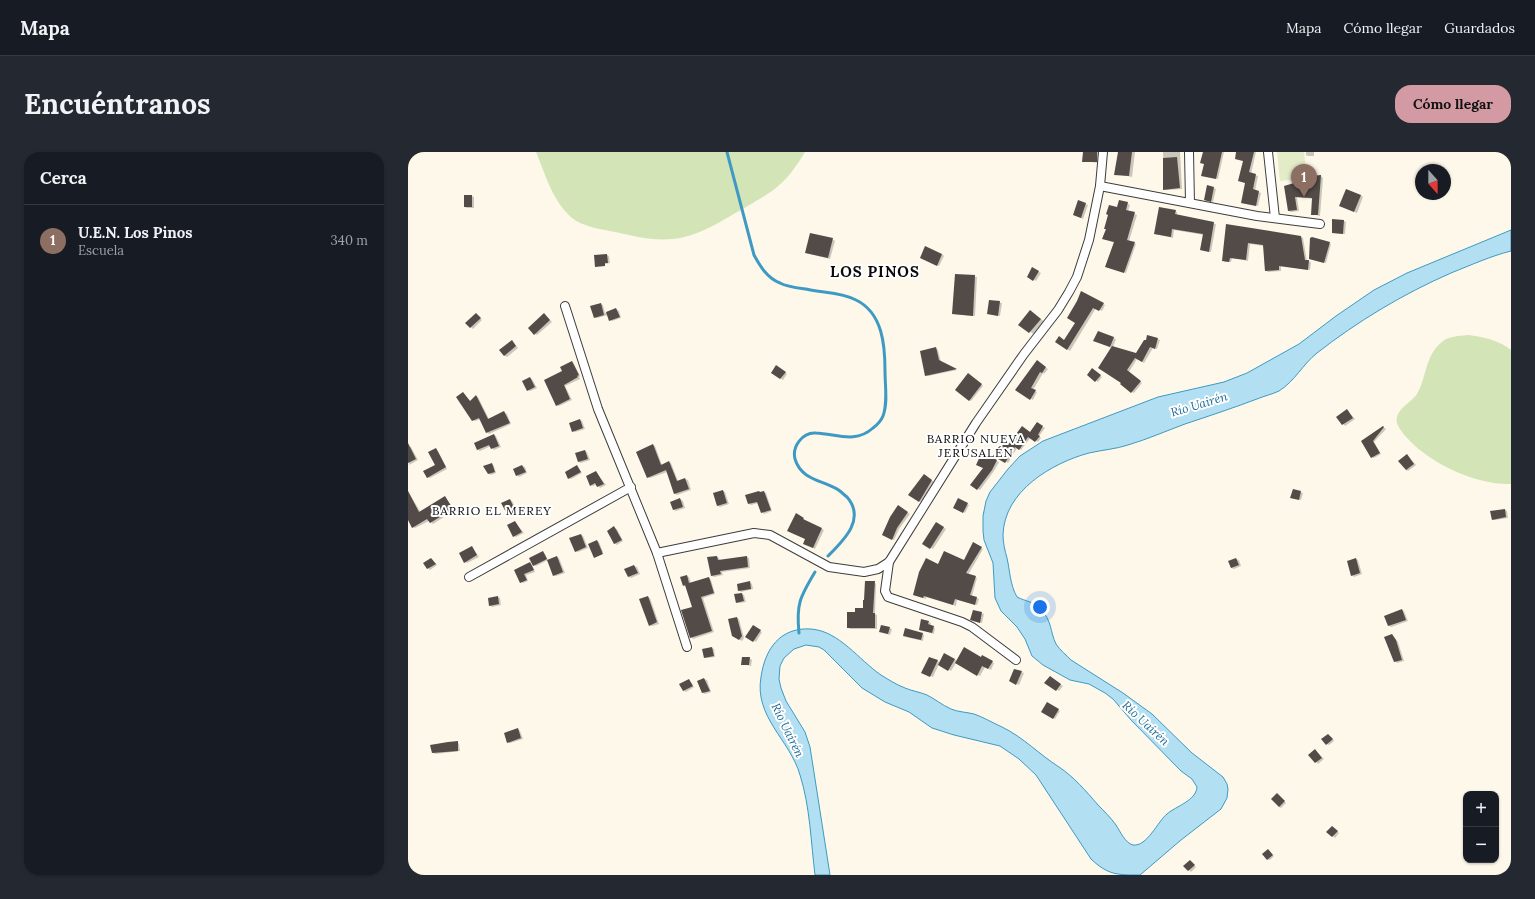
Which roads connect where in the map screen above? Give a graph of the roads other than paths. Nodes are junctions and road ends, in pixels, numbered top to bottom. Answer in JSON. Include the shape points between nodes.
{"nodes":[{"id":1,"x":1103,"y":152,"type":"edge"},
{"id":2,"x":1189,"y":152,"type":"edge"},
{"id":3,"x":1268,"y":152,"type":"edge"},
{"id":4,"x":1100,"y":186,"type":"junction"},
{"id":5,"x":1190,"y":203,"type":"junction"},
{"id":6,"x":1274,"y":218,"type":"junction"},
{"id":7,"x":1320,"y":224,"type":"dead end"},
{"id":8,"x":565,"y":306,"type":"dead end"},
{"id":9,"x":631,"y":486,"type":"junction"},
{"id":10,"x":657,"y":553,"type":"junction"},
{"id":11,"x":889,"y":562,"type":"junction"},
{"id":12,"x":468,"y":577,"type":"dead end"},
{"id":13,"x":687,"y":647,"type":"dead end"},
{"id":14,"x":1016,"y":660,"type":"dead end"}],
"edges":[{"from":1,"to":4,"type":"street"},
{"from":2,"to":5,"type":"street"},
{"from":3,"to":6,"type":"street"},
{"from":4,"to":5,"type":"street"},
{"from":4,"to":11,"type":"street","via":[[1088,240],[1077,277],[1069,292],[976,423]]},
{"from":5,"to":6,"type":"street"},
{"from":6,"to":7,"type":"street"},
{"from":8,"to":9,"type":"street","via":[[598,408]]},
{"from":9,"to":10,"type":"street"},
{"from":9,"to":12,"type":"street"},
{"from":10,"to":11,"type":"street","via":[[754,533],[770,535],[829,567],[864,572],[878,569]]},
{"from":10,"to":13,"type":"street"},
{"from":11,"to":14,"type":"street","via":[[885,591],[888,597],[962,622]]}]}
